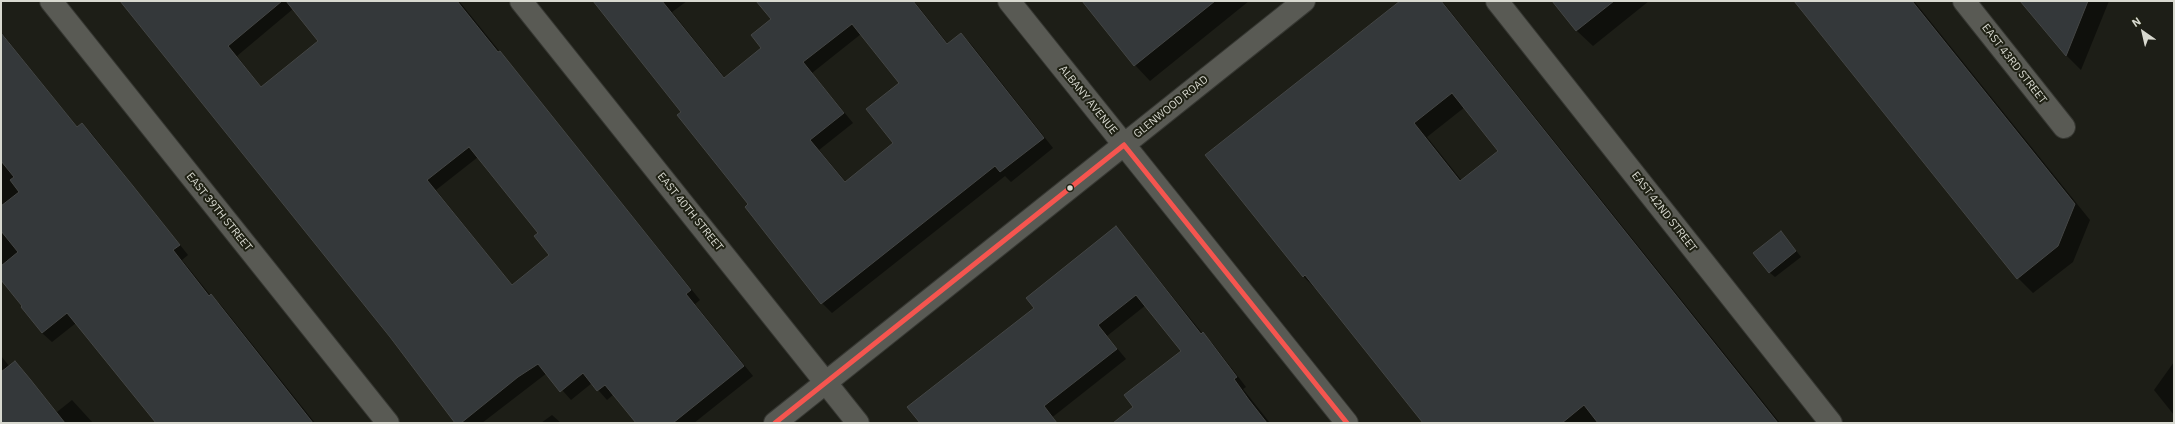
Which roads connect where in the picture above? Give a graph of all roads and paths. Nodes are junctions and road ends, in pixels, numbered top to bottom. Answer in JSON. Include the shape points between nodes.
{"nodes":[{"id":1,"x":51,"y":1,"type":"edge"},
{"id":2,"x":521,"y":1,"type":"edge"},
{"id":3,"x":1009,"y":1,"type":"edge"},
{"id":4,"x":1304,"y":1,"type":"edge"},
{"id":5,"x":1497,"y":1,"type":"edge"},
{"id":6,"x":1964,"y":1,"type":"edge"},
{"id":7,"x":2064,"y":128,"type":"dead end"},
{"id":8,"x":1124,"y":145,"type":"junction"},
{"id":9,"x":826,"y":382,"type":"junction"},
{"id":10,"x":388,"y":423,"type":"edge"},
{"id":11,"x":775,"y":423,"type":"edge"},
{"id":12,"x":858,"y":423,"type":"edge"},
{"id":13,"x":1347,"y":423,"type":"edge"},
{"id":14,"x":1831,"y":423,"type":"edge"}],
"edges":[{"from":1,"to":10,"type":"street","name":"EAST 39TH STREET"},
{"from":2,"to":9,"type":"street","name":"EAST 40TH STREET"},
{"from":3,"to":8,"type":"street","name":"ALBANY AVENUE"},
{"from":4,"to":8,"type":"street","name":"GLENWOOD ROAD"},
{"from":5,"to":14,"type":"street","name":"EAST 42ND STREET"},
{"from":6,"to":7,"type":"street","name":"EAST 43RD STREET"},
{"from":8,"to":9,"type":"street","name":"GLENWOOD ROAD"},
{"from":8,"to":13,"type":"street","name":"ALBANY AVENUE"},
{"from":9,"to":11,"type":"street","name":"GLENWOOD ROAD"},
{"from":9,"to":12,"type":"street","name":"EAST 40TH STREET"}]}
